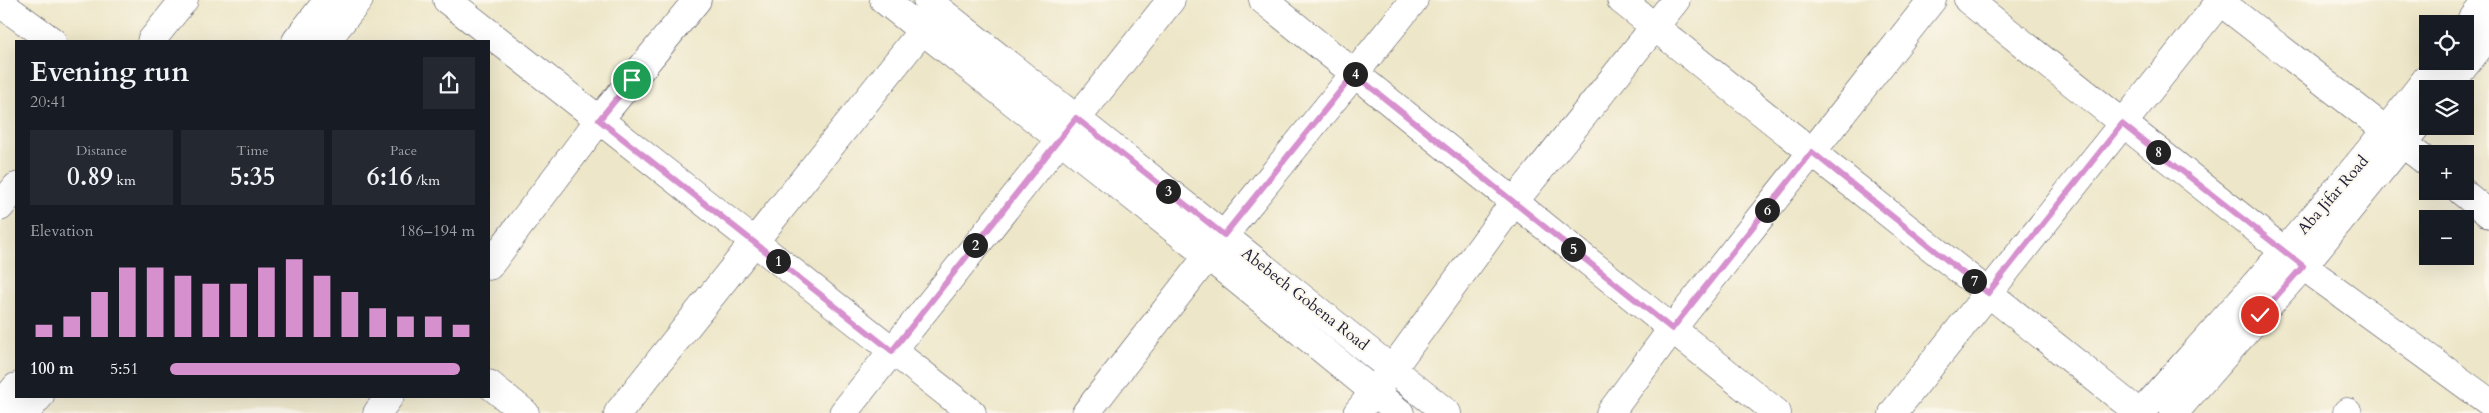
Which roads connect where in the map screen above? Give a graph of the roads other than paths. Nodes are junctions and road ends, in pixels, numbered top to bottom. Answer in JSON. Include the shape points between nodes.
{"nodes":[{"id":1,"x":184,"y":0,"type":"edge"},
{"id":2,"x":328,"y":0,"type":"edge"},
{"id":3,"x":358,"y":0,"type":"edge"},
{"id":4,"x":447,"y":0,"type":"edge"},
{"id":5,"x":697,"y":0,"type":"edge"},
{"id":6,"x":884,"y":0,"type":"edge"},
{"id":7,"x":1171,"y":0,"type":"edge"},
{"id":8,"x":1263,"y":0,"type":"edge"},
{"id":9,"x":1414,"y":0,"type":"edge"},
{"id":10,"x":1621,"y":0,"type":"edge"},
{"id":11,"x":1676,"y":0,"type":"edge"},
{"id":12,"x":1932,"y":0,"type":"edge"},
{"id":13,"x":1968,"y":0,"type":"edge"},
{"id":14,"x":2220,"y":0,"type":"edge"},
{"id":15,"x":2486,"y":0,"type":"edge"},
{"id":16,"x":0,"y":3,"type":"edge"},
{"id":17,"x":938,"y":3,"type":"edge"},
{"id":18,"x":2474,"y":17,"type":"edge"},
{"id":19,"x":1654,"y":27,"type":"junction"},
{"id":20,"x":922,"y":31,"type":"junction"},
{"id":21,"x":2489,"y":35,"type":"edge"},
{"id":22,"x":51,"y":40,"type":"edge"},
{"id":23,"x":152,"y":40,"type":"edge"},
{"id":24,"x":297,"y":40,"type":"edge"},
{"id":25,"x":327,"y":40,"type":"edge"},
{"id":26,"x":2435,"y":70,"type":"edge"},
{"id":27,"x":1354,"y":74,"type":"junction"},
{"id":28,"x":2453,"y":80,"type":"edge"},
{"id":29,"x":1076,"y":118,"type":"junction"},
{"id":30,"x":2419,"y":119,"type":"edge"},
{"id":31,"x":599,"y":120,"type":"junction"},
{"id":32,"x":2122,"y":124,"type":"junction"},
{"id":33,"x":2395,"y":137,"type":"junction"},
{"id":34,"x":1059,"y":139,"type":"junction"},
{"id":35,"x":1812,"y":152,"type":"junction"},
{"id":36,"x":2419,"y":156,"type":"edge"},
{"id":37,"x":15,"y":187,"type":"edge"},
{"id":38,"x":2472,"y":200,"type":"edge"},
{"id":39,"x":1514,"y":202,"type":"junction"},
{"id":40,"x":0,"y":207,"type":"edge"},
{"id":41,"x":2489,"y":214,"type":"edge"},
{"id":42,"x":1224,"y":235,"type":"junction"},
{"id":43,"x":754,"y":242,"type":"junction"},
{"id":44,"x":1208,"y":256,"type":"junction"},
{"id":45,"x":2294,"y":259,"type":"junction"},
{"id":46,"x":490,"y":265,"type":"edge"},
{"id":47,"x":1988,"y":293,"type":"junction"},
{"id":48,"x":1672,"y":329,"type":"junction"},
{"id":49,"x":892,"y":351,"type":"junction"},
{"id":50,"x":1393,"y":368,"type":"junction"},
{"id":51,"x":0,"y":374,"type":"edge"},
{"id":52,"x":490,"y":385,"type":"edge"},
{"id":53,"x":15,"y":387,"type":"edge"},
{"id":54,"x":1374,"y":392,"type":"junction"},
{"id":55,"x":388,"y":398,"type":"edge"},
{"id":56,"x":29,"y":400,"type":"edge"},
{"id":57,"x":2489,"y":402,"type":"edge"},
{"id":58,"x":0,"y":406,"type":"edge"},
{"id":59,"x":377,"y":413,"type":"edge"},
{"id":60,"x":525,"y":413,"type":"edge"},
{"id":61,"x":618,"y":413,"type":"edge"},
{"id":62,"x":843,"y":413,"type":"edge"},
{"id":63,"x":972,"y":413,"type":"edge"},
{"id":64,"x":1086,"y":413,"type":"edge"},
{"id":65,"x":1357,"y":413,"type":"edge"},
{"id":66,"x":1400,"y":413,"type":"edge"},
{"id":67,"x":1447,"y":413,"type":"edge"},
{"id":68,"x":1610,"y":413,"type":"edge"},
{"id":69,"x":1777,"y":413,"type":"edge"},
{"id":70,"x":1892,"y":413,"type":"edge"},
{"id":71,"x":2140,"y":413,"type":"edge"},
{"id":72,"x":2174,"y":413,"type":"edge"}],
"edges":[{"from":1,"to":23,"type":"street"},
{"from":2,"to":24,"type":"street"},
{"from":3,"to":25,"type":"street"},
{"from":4,"to":31,"type":"street"},
{"from":5,"to":31,"type":"street"},
{"from":6,"to":20,"type":"street","name":"Abebech Gobena Road"},
{"from":7,"to":29,"type":"street"},
{"from":8,"to":27,"type":"street"},
{"from":9,"to":27,"type":"street"},
{"from":10,"to":19,"type":"street"},
{"from":11,"to":19,"type":"street"},
{"from":12,"to":35,"type":"street"},
{"from":13,"to":32,"type":"street"},
{"from":14,"to":32,"type":"street"},
{"from":14,"to":33,"type":"street"},
{"from":15,"to":18,"type":"street"},
{"from":16,"to":22,"type":"street"},
{"from":17,"to":20,"type":"street"},
{"from":17,"to":29,"type":"street","name":"Abebech Gobena Road"},
{"from":19,"to":35,"type":"street"},
{"from":19,"to":39,"type":"street"},
{"from":20,"to":34,"type":"street","name":"Abebech Gobena Road"},
{"from":20,"to":43,"type":"street"},
{"from":21,"to":28,"type":"street"},
{"from":26,"to":33,"type":"street","name":"Aba Jifar Road"},
{"from":27,"to":39,"type":"street"},
{"from":27,"to":42,"type":"street"},
{"from":29,"to":34,"type":"street"},
{"from":29,"to":42,"type":"street","name":"Abebech Gobena Road"},
{"from":30,"to":33,"type":"street","name":"Aba Jifar Road"},
{"from":31,"to":43,"type":"street"},
{"from":31,"to":46,"type":"street"},
{"from":32,"to":45,"type":"street"},
{"from":32,"to":47,"type":"street"},
{"from":33,"to":36,"type":"street"},
{"from":33,"to":45,"type":"street","name":"Aba Jifar Road"},
{"from":34,"to":44,"type":"street","name":"Abebech Gobena Road"},
{"from":34,"to":49,"type":"street"},
{"from":35,"to":47,"type":"street"},
{"from":35,"to":48,"type":"street"},
{"from":37,"to":40,"type":"street"},
{"from":38,"to":41,"type":"street"},
{"from":39,"to":48,"type":"street"},
{"from":39,"to":50,"type":"street"},
{"from":42,"to":44,"type":"street"},
{"from":42,"to":50,"type":"street","name":"Abebech Gobena Road"},
{"from":43,"to":49,"type":"street"},
{"from":43,"to":61,"type":"street"},
{"from":44,"to":54,"type":"street","name":"Abebech Gobena Road"},
{"from":44,"to":64,"type":"street"},
{"from":45,"to":57,"type":"street"},
{"from":45,"to":71,"type":"street","name":"Aba Jifar Road"},
{"from":45,"to":72,"type":"street","name":"Aba Jifar Road"},
{"from":47,"to":70,"type":"street"},
{"from":47,"to":71,"type":"street"},
{"from":48,"to":68,"type":"street"},
{"from":48,"to":69,"type":"street"},
{"from":49,"to":62,"type":"street"},
{"from":49,"to":63,"type":"street"},
{"from":50,"to":54,"type":"street"},
{"from":50,"to":67,"type":"street","name":"Abebech Gobena Road"},
{"from":51,"to":53,"type":"street"},
{"from":52,"to":60,"type":"street"},
{"from":54,"to":65,"type":"street"},
{"from":54,"to":66,"type":"street","name":"Abebech Gobena Road"},
{"from":55,"to":59,"type":"street"},
{"from":56,"to":58,"type":"street"}]}
